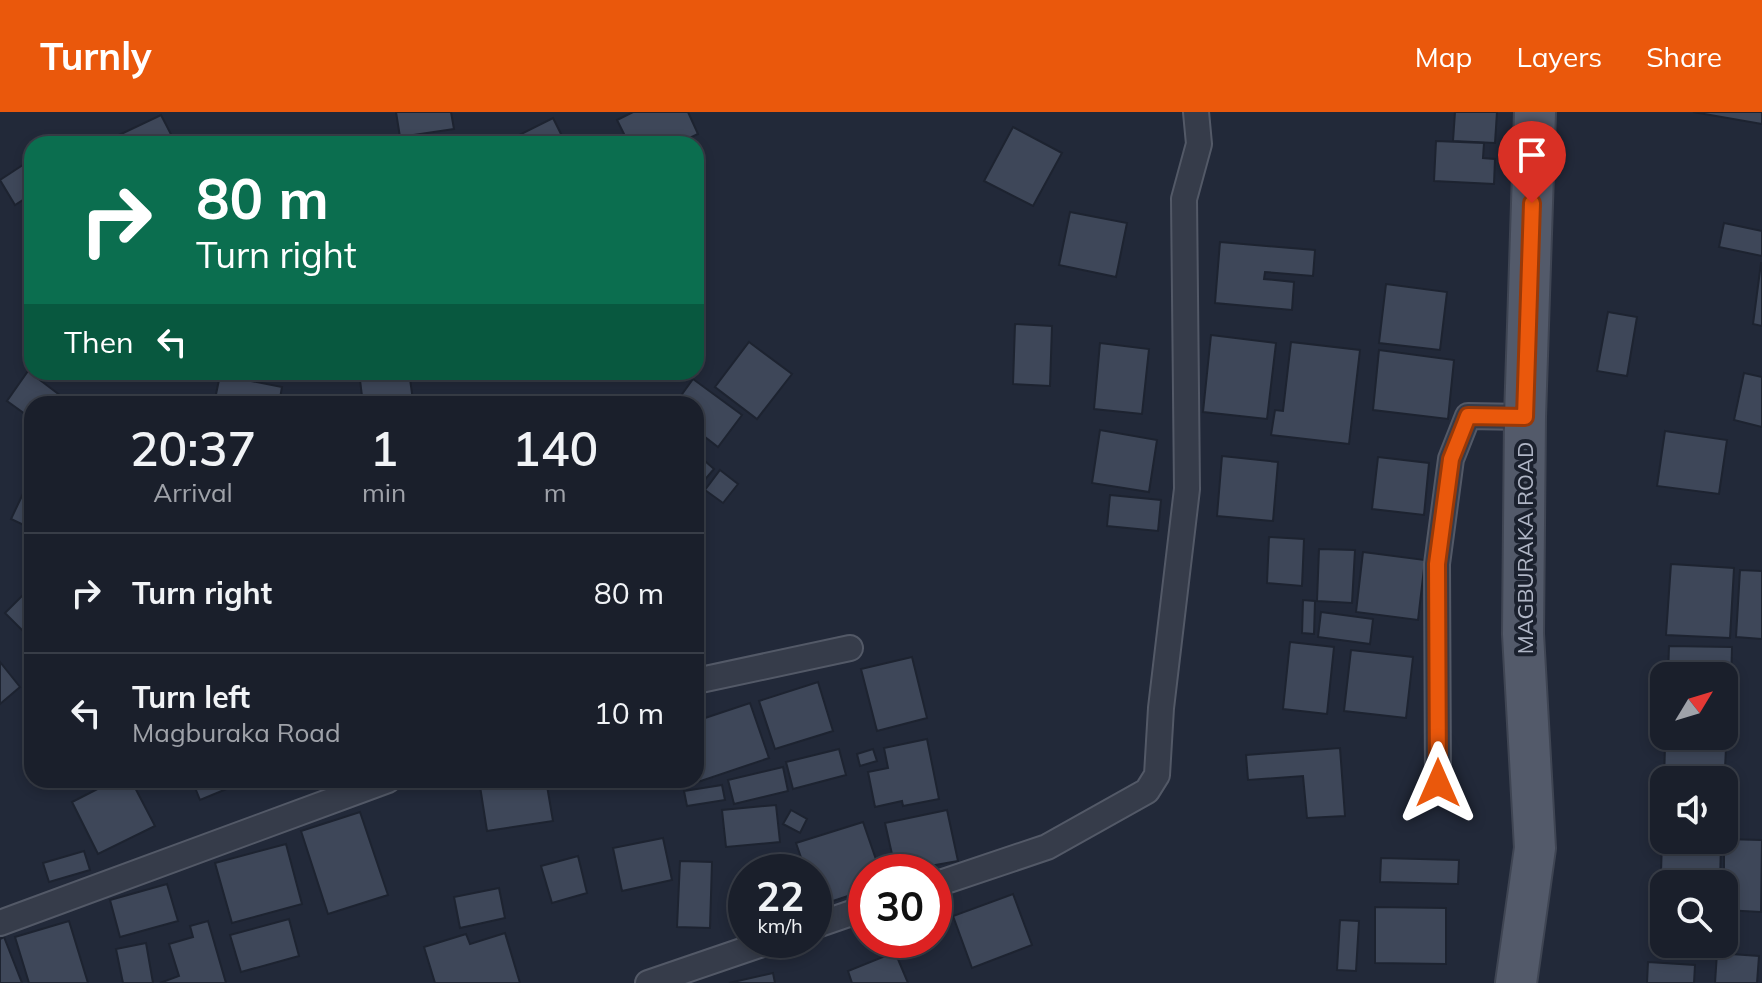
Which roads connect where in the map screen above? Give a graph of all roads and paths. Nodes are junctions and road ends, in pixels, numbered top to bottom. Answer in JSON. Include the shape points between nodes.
{"nodes":[{"id":1,"x":1196,"y":112,"type":"edge"},
{"id":2,"x":1535,"y":112,"type":"edge"},
{"id":3,"x":1525,"y":417,"type":"junction"},
{"id":4,"x":850,"y":648,"type":"dead end"},
{"id":5,"x":704,"y":679,"type":"edge"},
{"id":6,"x":1438,"y":783,"type":"dead end"},
{"id":7,"x":366,"y":788,"type":"edge"},
{"id":8,"x":952,"y":879,"type":"edge"},
{"id":9,"x":0,"y":923,"type":"edge"},
{"id":10,"x":728,"y":956,"type":"edge"},
{"id":11,"x":648,"y":983,"type":"edge"},
{"id":12,"x":1516,"y":983,"type":"edge"}],
"edges":[{"from":1,"to":8,"type":"street","via":[[1199,144],[1184,199],[1187,489],[1157,775],[1147,791],[1047,847]]},
{"from":2,"to":3,"type":"main road","name":"MAGBURAKA ROAD"},
{"from":3,"to":6,"type":"street","via":[[1468,416],[1451,459],[1437,564]]},
{"from":3,"to":12,"type":"main road","name":"MAGBURAKA ROAD","via":[[1523,634],[1535,848]]},
{"from":4,"to":5,"type":"street"},
{"from":7,"to":9,"type":"street"},
{"from":10,"to":11,"type":"street"}]}
